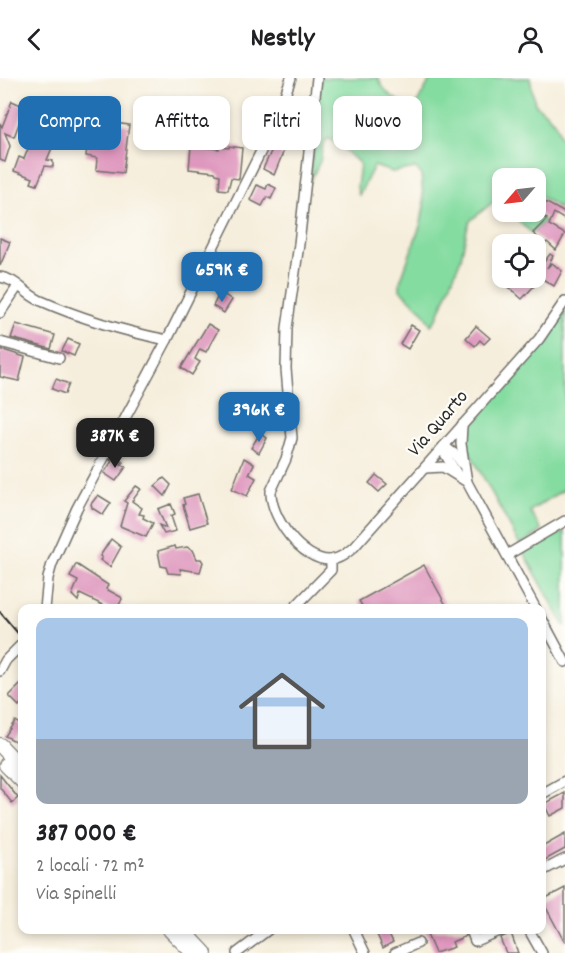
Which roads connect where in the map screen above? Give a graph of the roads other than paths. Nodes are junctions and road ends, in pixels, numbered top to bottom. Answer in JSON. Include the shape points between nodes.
{"nodes":[{"id":1,"x":291,"y":78,"type":"edge"},
{"id":2,"x":317,"y":78,"type":"edge"},
{"id":3,"x":0,"y":277,"type":"edge"},
{"id":4,"x":18,"y":286,"type":"junction"},
{"id":5,"x":565,"y":301,"type":"edge"},
{"id":6,"x":0,"y":312,"type":"edge"},
{"id":7,"x":167,"y":340,"type":"junction"},
{"id":8,"x":0,"y":342,"type":"edge"},
{"id":9,"x":59,"y":358,"type":"dead end"},
{"id":10,"x":462,"y":425,"type":"junction"},
{"id":11,"x":444,"y":446,"type":"junction"},
{"id":12,"x":425,"y":468,"type":"junction"},
{"id":13,"x":463,"y":476,"type":"junction"},
{"id":14,"x":562,"y":522,"type":"edge"},
{"id":15,"x":507,"y":555,"type":"junction"},
{"id":16,"x":331,"y":560,"type":"junction"},
{"id":17,"x":45,"y":604,"type":"edge"},
{"id":18,"x":298,"y":604,"type":"edge"},
{"id":19,"x":533,"y":604,"type":"edge"},
{"id":20,"x":546,"y":627,"type":"edge"},
{"id":21,"x":18,"y":648,"type":"edge"},
{"id":22,"x":565,"y":663,"type":"edge"},
{"id":23,"x":0,"y":671,"type":"edge"},
{"id":24,"x":0,"y":745,"type":"edge"},
{"id":25,"x":0,"y":759,"type":"edge"},
{"id":26,"x":18,"y":764,"type":"edge"},
{"id":27,"x":18,"y":778,"type":"edge"},
{"id":28,"x":565,"y":781,"type":"edge"},
{"id":29,"x":546,"y":792,"type":"edge"},
{"id":30,"x":565,"y":859,"type":"edge"},
{"id":31,"x":546,"y":870,"type":"edge"},
{"id":32,"x":174,"y":934,"type":"edge"},
{"id":33,"x":187,"y":934,"type":"edge"},
{"id":34,"x":263,"y":934,"type":"edge"},
{"id":35,"x":356,"y":934,"type":"edge"},
{"id":36,"x":473,"y":934,"type":"edge"},
{"id":37,"x":492,"y":934,"type":"edge"},
{"id":38,"x":531,"y":934,"type":"edge"},
{"id":39,"x":418,"y":943,"type":"dead end"},
{"id":40,"x":193,"y":953,"type":"edge"},
{"id":41,"x":205,"y":953,"type":"edge"},
{"id":42,"x":237,"y":953,"type":"edge"},
{"id":43,"x":365,"y":953,"type":"edge"},
{"id":44,"x":395,"y":953,"type":"edge"},
{"id":45,"x":542,"y":953,"type":"edge"}],
"edges":[{"from":1,"to":7,"type":"street","via":[[275,123]]},
{"from":2,"to":16,"type":"street","via":[[287,328],[292,438],[271,496],[278,519],[298,544],[316,557]]},
{"from":3,"to":4,"type":"street","via":[[10,278]]},
{"from":4,"to":6,"type":"street"},
{"from":4,"to":7,"type":"street","via":[[37,299],[122,330]]},
{"from":5,"to":10,"type":"street","name":"Via Quarto","via":[[539,339]]},
{"from":7,"to":17,"type":"street","via":[[73,517],[52,564]]},
{"from":8,"to":9,"type":"street"},
{"from":10,"to":11,"type":"street","name":"Via Quarto"},
{"from":10,"to":13,"type":"street"},
{"from":11,"to":12,"type":"street","name":"Via Quarto"},
{"from":11,"to":13,"type":"street","via":[[456,455]]},
{"from":12,"to":13,"type":"street","via":[[443,467]]},
{"from":12,"to":16,"type":"street","name":"Via Quarto","via":[[354,547]]},
{"from":13,"to":15,"type":"street"},
{"from":14,"to":15,"type":"street"},
{"from":15,"to":19,"type":"street"},
{"from":16,"to":18,"type":"street","via":[[331,570]]},
{"from":20,"to":22,"type":"street"},
{"from":21,"to":23,"type":"street"},
{"from":24,"to":26,"type":"highway"},
{"from":25,"to":27,"type":"highway"},
{"from":28,"to":29,"type":"street"},
{"from":30,"to":31,"type":"street"},
{"from":32,"to":40,"type":"highway"},
{"from":33,"to":41,"type":"highway"},
{"from":34,"to":42,"type":"street"},
{"from":35,"to":43,"type":"street"},
{"from":36,"to":37,"type":"street","via":[[476,941]]},
{"from":38,"to":45,"type":"street"},
{"from":39,"to":44,"type":"street"}]}
